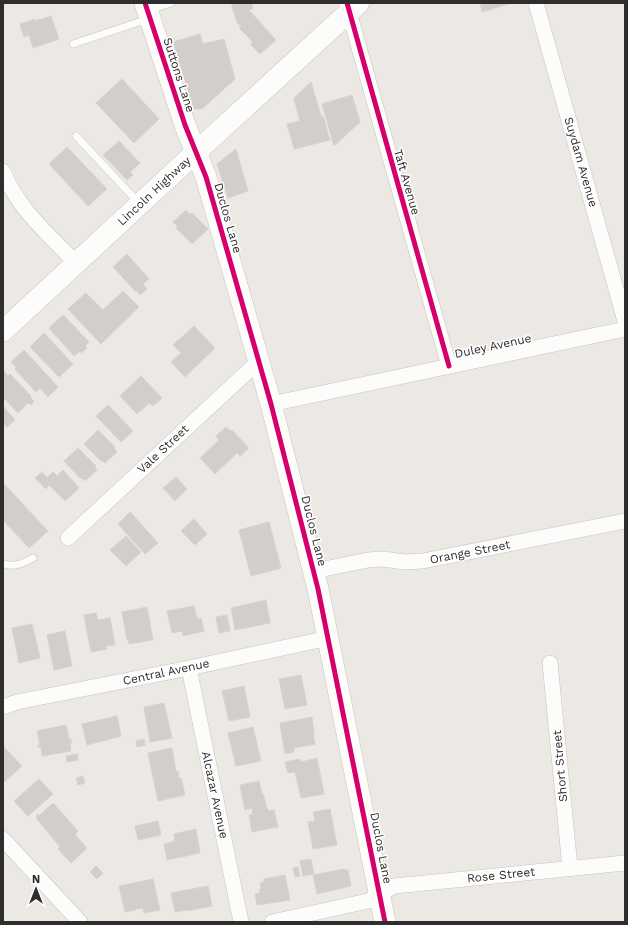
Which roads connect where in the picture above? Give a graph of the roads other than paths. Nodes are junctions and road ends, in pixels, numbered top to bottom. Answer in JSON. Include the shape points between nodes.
{"nodes":[{"id":1,"x":171,"y":3,"type":"edge"},
{"id":2,"x":536,"y":3,"type":"edge"},
{"id":3,"x":352,"y":6,"type":"edge"},
{"id":4,"x":147,"y":11,"type":"edge"},
{"id":5,"x":73,"y":44,"type":"dead end"},
{"id":6,"x":76,"y":136,"type":"dead end"},
{"id":7,"x":196,"y":152,"type":"junction"},
{"id":8,"x":3,"y":171,"type":"edge"},
{"id":9,"x":6,"y":189,"type":"edge"},
{"id":10,"x":140,"y":204,"type":"junction"},
{"id":11,"x":76,"y":263,"type":"junction"},
{"id":12,"x":625,"y":321,"type":"edge"},
{"id":13,"x":625,"y":329,"type":"edge"},
{"id":14,"x":3,"y":331,"type":"edge"},
{"id":15,"x":258,"y":361,"type":"junction"},
{"id":16,"x":449,"y":366,"type":"junction"},
{"id":17,"x":271,"y":404,"type":"junction"},
{"id":18,"x":625,"y":520,"type":"edge"},
{"id":19,"x":68,"y":538,"type":"dead end"},
{"id":20,"x":33,"y":558,"type":"dead end"},
{"id":21,"x":3,"y":564,"type":"edge"},
{"id":22,"x":314,"y":571,"type":"junction"},
{"id":23,"x":329,"y":638,"type":"junction"},
{"id":24,"x":550,"y":663,"type":"dead end"},
{"id":25,"x":188,"y":668,"type":"junction"},
{"id":26,"x":3,"y":707,"type":"edge"},
{"id":27,"x":3,"y":839,"type":"edge"},
{"id":28,"x":625,"y":863,"type":"edge"},
{"id":29,"x":570,"y":868,"type":"junction"},
{"id":30,"x":380,"y":894,"type":"junction"},
{"id":31,"x":80,"y":922,"type":"edge"},
{"id":32,"x":241,"y":922,"type":"edge"},
{"id":33,"x":272,"y":922,"type":"edge"},
{"id":34,"x":385,"y":922,"type":"edge"}],
"edges":[{"from":1,"to":4,"type":"lane"},
{"from":2,"to":12,"type":"street","name":"Suydam Avenue"},
{"from":3,"to":7,"type":"street","name":"Lincoln Highway"},
{"from":3,"to":16,"type":"street","name":"Taft Avenue"},
{"from":4,"to":5,"type":"lane"},
{"from":4,"to":7,"type":"street","name":"Suttons Lane"},
{"from":6,"to":10,"type":"lane"},
{"from":7,"to":10,"type":"street","name":"Lincoln Highway"},
{"from":7,"to":15,"type":"street","name":"Duclos Lane","via":[[206,177]]},
{"from":8,"to":9,"type":"street"},
{"from":9,"to":11,"type":"street"},
{"from":10,"to":11,"type":"street","name":"Lincoln Highway"},
{"from":11,"to":14,"type":"street","name":"Lincoln Highway"},
{"from":13,"to":16,"type":"street","name":"Duley Avenue"},
{"from":15,"to":17,"type":"street","name":"Duclos Lane"},
{"from":15,"to":19,"type":"street","name":"Vale Street"},
{"from":16,"to":17,"type":"street","name":"Duley Avenue"},
{"from":17,"to":22,"type":"street","name":"Duclos Lane"},
{"from":18,"to":22,"type":"street","name":"Orange Street","via":[[423,561],[368,560]]},
{"from":20,"to":21,"type":"lane","via":[[13,566]]},
{"from":22,"to":23,"type":"street","name":"Duclos Lane"},
{"from":23,"to":25,"type":"street","name":"Central Avenue"},
{"from":23,"to":30,"type":"street","name":"Duclos Lane"},
{"from":24,"to":29,"type":"street","name":"Short Street"},
{"from":25,"to":26,"type":"street","name":"Central Avenue","via":[[17,702]]},
{"from":25,"to":32,"type":"street","name":"Alcazar Avenue"},
{"from":27,"to":31,"type":"street"},
{"from":28,"to":29,"type":"street","name":"Rose Street"},
{"from":29,"to":30,"type":"street","name":"Rose Street","via":[[394,886]]},
{"from":30,"to":33,"type":"street","name":"Rose Street","via":[[368,901]]},
{"from":30,"to":34,"type":"street","name":"Duclos Lane"}]}
